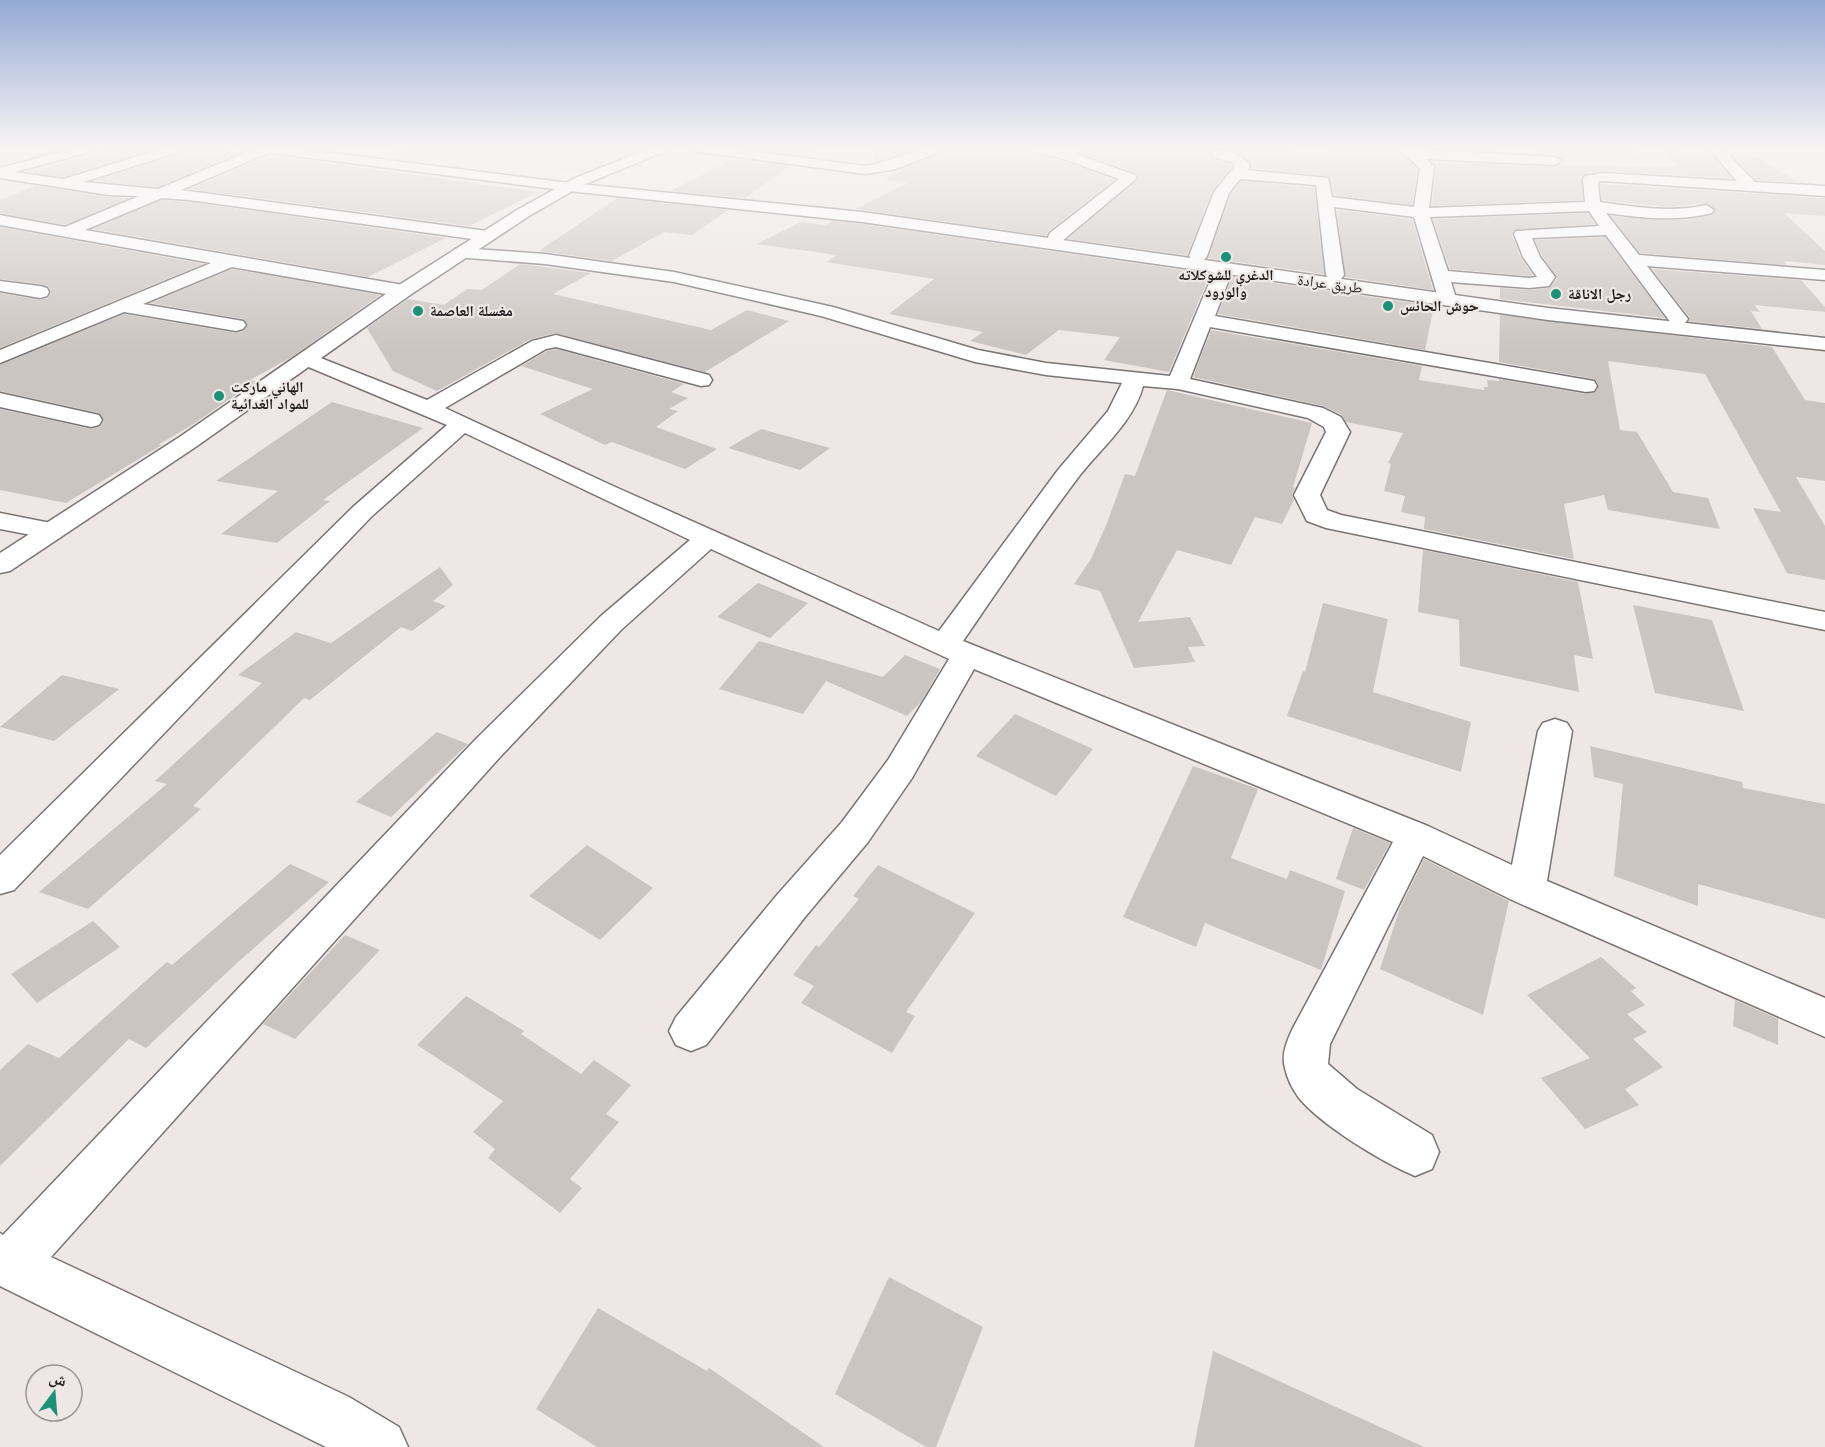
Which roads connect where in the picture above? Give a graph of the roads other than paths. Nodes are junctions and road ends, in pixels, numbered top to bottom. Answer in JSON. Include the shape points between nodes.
{"nodes":[{"id":1,"x":106,"y":216,"type":"edge"},
{"id":2,"x":338,"y":216,"type":"edge"},
{"id":3,"x":521,"y":216,"type":"edge"},
{"id":4,"x":849,"y":216,"type":"edge"},
{"id":5,"x":901,"y":216,"type":"edge"},
{"id":6,"x":1083,"y":216,"type":"edge"},
{"id":7,"x":1213,"y":216,"type":"edge"},
{"id":8,"x":1327,"y":216,"type":"edge"},
{"id":9,"x":1422,"y":216,"type":"edge"},
{"id":10,"x":1600,"y":216,"type":"edge"},
{"id":11,"x":0,"y":220,"type":"edge"},
{"id":12,"x":1610,"y":230,"type":"junction"},
{"id":13,"x":67,"y":232,"type":"junction"},
{"id":14,"x":487,"y":236,"type":"junction"},
{"id":15,"x":1056,"y":237,"type":"junction"},
{"id":16,"x":461,"y":253,"type":"junction"},
{"id":17,"x":1198,"y":256,"type":"junction"},
{"id":18,"x":1633,"y":260,"type":"junction"},
{"id":19,"x":230,"y":261,"type":"junction"},
{"id":20,"x":1224,"y":269,"type":"junction"},
{"id":21,"x":1335,"y":275,"type":"junction"},
{"id":22,"x":1825,"y":275,"type":"edge"},
{"id":23,"x":0,"y":286,"type":"edge"},
{"id":24,"x":1446,"y":289,"type":"junction"},
{"id":25,"x":404,"y":291,"type":"junction"},
{"id":26,"x":40,"y":292,"type":"dead end"},
{"id":27,"x":122,"y":306,"type":"junction"},
{"id":28,"x":1204,"y":320,"type":"junction"},
{"id":29,"x":1678,"y":320,"type":"junction"},
{"id":30,"x":236,"y":325,"type":"dead end"},
{"id":31,"x":1825,"y":335,"type":"edge"},
{"id":32,"x":1825,"y":344,"type":"edge"},
{"id":33,"x":0,"y":357,"type":"edge"},
{"id":34,"x":306,"y":358,"type":"junction"},
{"id":35,"x":1134,"y":378,"type":"junction"},
{"id":36,"x":700,"y":380,"type":"dead end"},
{"id":37,"x":1178,"y":383,"type":"junction"},
{"id":38,"x":1586,"y":386,"type":"dead end"},
{"id":39,"x":0,"y":400,"type":"edge"},
{"id":40,"x":429,"y":408,"type":"junction"},
{"id":41,"x":91,"y":420,"type":"dead end"},
{"id":42,"x":463,"y":423,"type":"junction"},
{"id":43,"x":0,"y":521,"type":"edge"},
{"id":44,"x":52,"y":531,"type":"junction"},
{"id":45,"x":708,"y":538,"type":"junction"},
{"id":46,"x":0,"y":565,"type":"edge"},
{"id":47,"x":1825,"y":621,"type":"edge"},
{"id":48,"x":956,"y":649,"type":"junction"},
{"id":49,"x":1555,"y":731,"type":"dead end"},
{"id":50,"x":1415,"y":836,"type":"junction"},
{"id":51,"x":0,"y":879,"type":"edge"},
{"id":52,"x":1526,"y":890,"type":"junction"},
{"id":53,"x":1825,"y":1018,"type":"edge"},
{"id":54,"x":691,"y":1031,"type":"dead end"},
{"id":55,"x":1415,"y":1152,"type":"dead end"},
{"id":56,"x":5,"y":1262,"type":"edge"},
{"id":57,"x":379,"y":1447,"type":"edge"}],
"edges":[{"from":1,"to":13,"type":"street"},
{"from":2,"to":14,"type":"street"},
{"from":3,"to":14,"type":"street"},
{"from":4,"to":20,"type":"street","name":"طريق عرادة"},
{"from":5,"to":15,"type":"street","name":"طريق عرادة"},
{"from":6,"to":15,"type":"street"},
{"from":7,"to":17,"type":"street"},
{"from":8,"to":21,"type":"street"},
{"from":9,"to":24,"type":"street"},
{"from":10,"to":12,"type":"street"},
{"from":11,"to":13,"type":"street"},
{"from":12,"to":18,"type":"street"},
{"from":12,"to":24,"type":"street","via":[[1522,234],[1546,277],[1543,282]]},
{"from":13,"to":19,"type":"street"},
{"from":14,"to":16,"type":"street"},
{"from":15,"to":17,"type":"street","name":"طريق عرادة"},
{"from":16,"to":25,"type":"street"},
{"from":16,"to":35,"type":"street","via":[[545,258],[674,276],[826,311],[975,356],[1046,369]]},
{"from":17,"to":21,"type":"street","name":"طريق عرادة"},
{"from":18,"to":22,"type":"street"},
{"from":18,"to":29,"type":"street"},
{"from":19,"to":25,"type":"street"},
{"from":19,"to":27,"type":"street"},
{"from":20,"to":24,"type":"street","name":"طريق عرادة"},
{"from":20,"to":28,"type":"street"},
{"from":21,"to":24,"type":"street","name":"طريق عرادة"},
{"from":23,"to":26,"type":"street"},
{"from":24,"to":29,"type":"street","name":"طريق عرادة"},
{"from":24,"to":32,"type":"street","name":"طريق عرادة","via":[[1603,320]]},
{"from":25,"to":34,"type":"street"},
{"from":27,"to":30,"type":"street"},
{"from":27,"to":33,"type":"street"},
{"from":28,"to":37,"type":"street"},
{"from":28,"to":38,"type":"street"},
{"from":29,"to":31,"type":"street","name":"طريق عرادة"},
{"from":34,"to":40,"type":"street"},
{"from":34,"to":44,"type":"street"},
{"from":35,"to":37,"type":"street"},
{"from":35,"to":48,"type":"street","via":[[1129,397],[1068,474]]},
{"from":36,"to":40,"type":"street","via":[[556,341],[539,345]]},
{"from":37,"to":47,"type":"street","via":[[1330,419],[1338,432],[1307,495],[1316,515],[1335,522]]},
{"from":39,"to":41,"type":"street"},
{"from":40,"to":42,"type":"street"},
{"from":42,"to":45,"type":"street"},
{"from":42,"to":51,"type":"street","via":[[362,512]]},
{"from":43,"to":44,"type":"street"},
{"from":44,"to":46,"type":"street"},
{"from":45,"to":48,"type":"street"},
{"from":45,"to":56,"type":"street","via":[[611,623],[488,748]]},
{"from":48,"to":50,"type":"street"},
{"from":48,"to":54,"type":"street","via":[[900,769],[861,824]]},
{"from":49,"to":52,"type":"street"},
{"from":50,"to":52,"type":"street"},
{"from":50,"to":55,"type":"street","via":[[1308,1042],[1305,1061],[1310,1077],[1326,1094]]},
{"from":52,"to":53,"type":"street"},
{"from":56,"to":57,"type":"street","via":[[329,1417]]}]}
